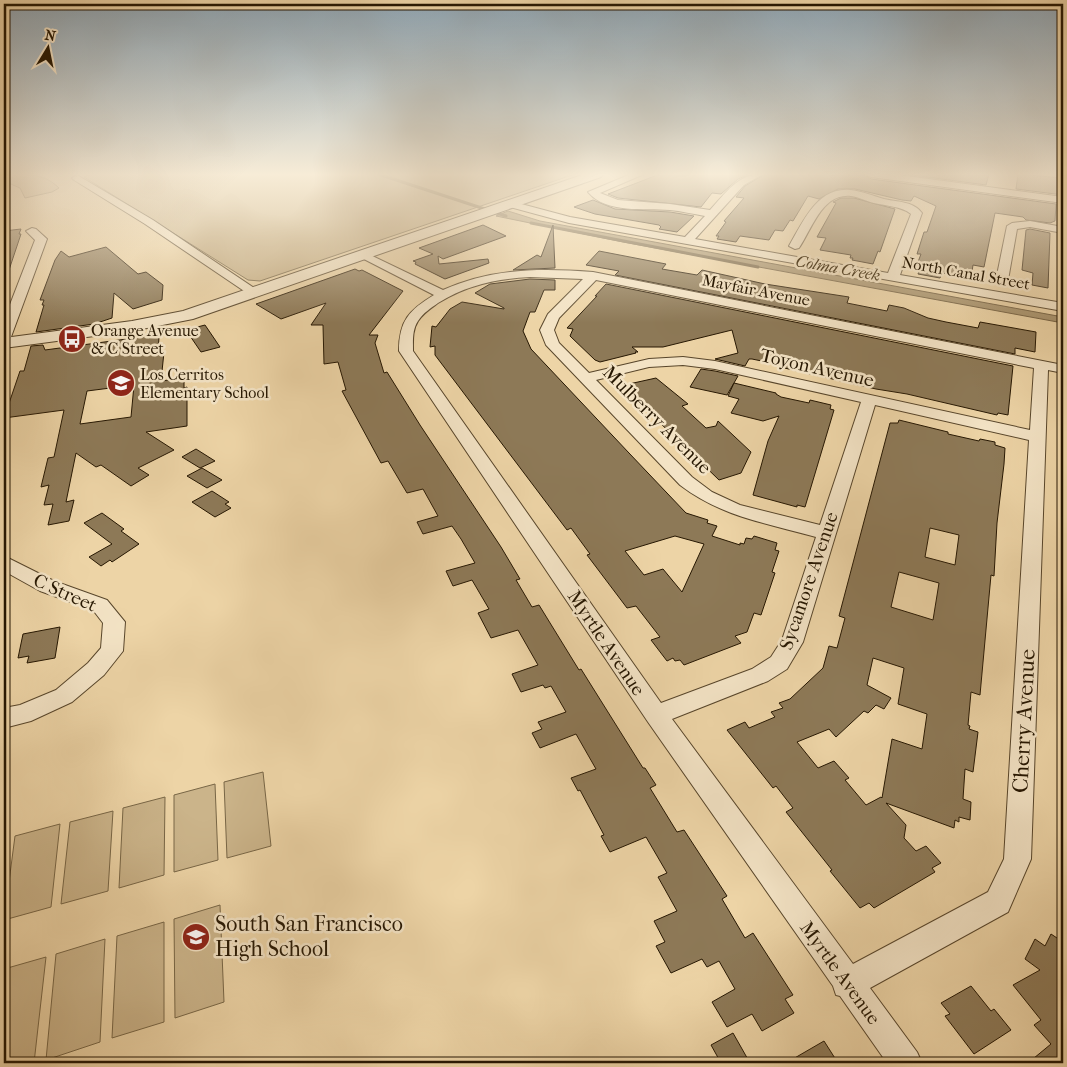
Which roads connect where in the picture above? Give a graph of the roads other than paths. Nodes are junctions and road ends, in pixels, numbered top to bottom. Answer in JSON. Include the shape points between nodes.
{"nodes":[{"id":1,"x":152,"y":224,"type":"edge"},
{"id":2,"x":452,"y":224,"type":"edge"},
{"id":3,"x":592,"y":224,"type":"edge"},
{"id":4,"x":703,"y":224,"type":"edge"},
{"id":5,"x":810,"y":224,"type":"edge"},
{"id":6,"x":913,"y":224,"type":"edge"},
{"id":7,"x":1063,"y":230,"type":"edge"},
{"id":8,"x":32,"y":232,"type":"dead end"},
{"id":9,"x":688,"y":240,"type":"junction"},
{"id":10,"x":795,"y":246,"type":"dead end"},
{"id":11,"x":362,"y":254,"type":"junction"},
{"id":12,"x":593,"y":276,"type":"junction"},
{"id":13,"x":893,"y":276,"type":"junction"},
{"id":14,"x":1002,"y":280,"type":"dead end"},
{"id":15,"x":254,"y":292,"type":"junction"},
{"id":16,"x":442,"y":294,"type":"junction"},
{"id":17,"x":1063,"y":306,"type":"edge"},
{"id":18,"x":4,"y":337,"type":"edge"},
{"id":19,"x":4,"y":343,"type":"edge"},
{"id":20,"x":1052,"y":366,"type":"edge"},
{"id":21,"x":587,"y":378,"type":"junction"},
{"id":22,"x":870,"y":400,"type":"junction"},
{"id":23,"x":1038,"y":437,"type":"junction"},
{"id":24,"x":826,"y":533,"type":"junction"},
{"id":25,"x":4,"y":564,"type":"edge"},
{"id":26,"x":656,"y":716,"type":"junction"},
{"id":27,"x":4,"y":718,"type":"edge"},
{"id":28,"x":847,"y":984,"type":"junction"},
{"id":29,"x":906,"y":1063,"type":"edge"}],
"edges":[{"from":1,"to":15,"type":"street"},
{"from":2,"to":11,"type":"street"},
{"from":3,"to":9,"type":"street","name":"North Canal Street"},
{"from":4,"to":9,"type":"street"},
{"from":5,"to":10,"type":"street"},
{"from":6,"to":13,"type":"street"},
{"from":7,"to":14,"type":"street","via":[[1030,224],[1012,226]]},
{"from":8,"to":18,"type":"street","via":[[41,239]]},
{"from":9,"to":13,"type":"street","name":"North Canal Street"},
{"from":11,"to":15,"type":"street"},
{"from":11,"to":16,"type":"street"},
{"from":12,"to":16,"type":"street","name":"Mayfair Avenue","via":[[514,274],[477,281]]},
{"from":12,"to":20,"type":"street","name":"Mayfair Avenue"},
{"from":12,"to":21,"type":"street","name":"Mulberry Avenue","via":[[553,317],[547,330],[553,345]]},
{"from":13,"to":17,"type":"street","name":"North Canal Street"},
{"from":15,"to":19,"type":"street","via":[[170,318]]},
{"from":16,"to":26,"type":"street","name":"Myrtle Avenue","via":[[417,312],[408,328],[406,351]]},
{"from":20,"to":23,"type":"street","name":"Cherry Avenue"},
{"from":21,"to":22,"type":"street","name":"Toyon Avenue","via":[[649,363],[683,360]]},
{"from":21,"to":24,"type":"street","name":"Mulberry Avenue","via":[[686,481],[706,496],[734,509]]},
{"from":22,"to":23,"type":"street","name":"Toyon Avenue"},
{"from":22,"to":24,"type":"street","name":"Sycamore Avenue"},
{"from":23,"to":28,"type":"street","name":"Cherry Avenue","via":[[1017,859],[998,902]]},
{"from":24,"to":26,"type":"street","name":"Sycamore Avenue","via":[[792,642],[779,663],[760,675]]},
{"from":25,"to":27,"type":"street","name":"C Street","via":[[47,586],[100,606],[114,622],[112,651],[96,669],[64,696],[23,714]]},
{"from":26,"to":28,"type":"street","name":"Myrtle Avenue"},
{"from":28,"to":29,"type":"street","name":"Myrtle Avenue"}]}
